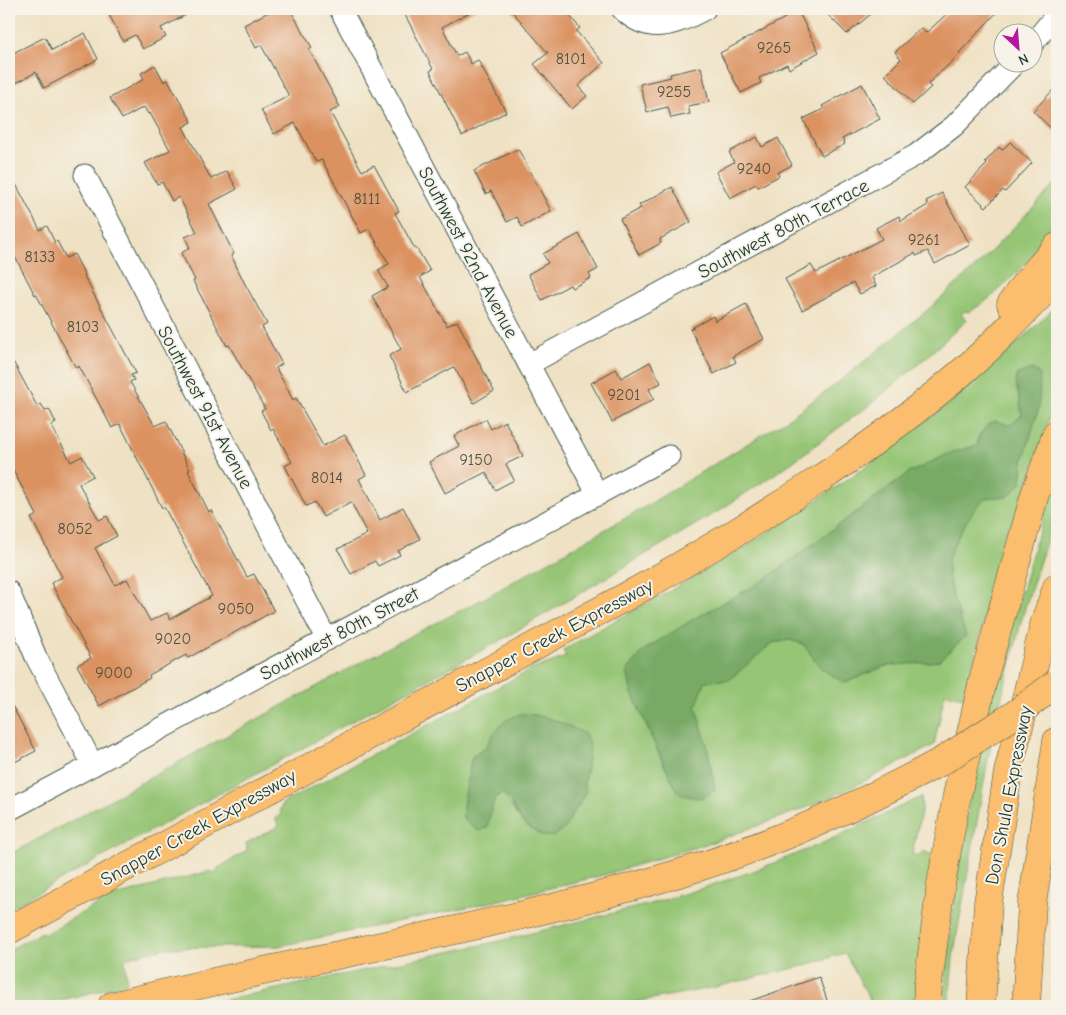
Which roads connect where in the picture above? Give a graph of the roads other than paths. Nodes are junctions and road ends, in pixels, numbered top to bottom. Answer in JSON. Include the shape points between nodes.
{"nodes":[{"id":1,"x":340,"y":9,"type":"edge"},
{"id":2,"x":622,"y":9,"type":"edge"},
{"id":3,"x":705,"y":9,"type":"edge"},
{"id":4,"x":1057,"y":14,"type":"edge"},
{"id":5,"x":1044,"y":30,"type":"edge"},
{"id":6,"x":1006,"y":72,"type":"edge"},
{"id":7,"x":85,"y":175,"type":"dead end"},
{"id":8,"x":1057,"y":247,"type":"edge"},
{"id":9,"x":1057,"y":278,"type":"edge"},
{"id":10,"x":529,"y":364,"type":"junction"},
{"id":11,"x":970,"y":365,"type":"junction"},
{"id":12,"x":1057,"y":433,"type":"edge"},
{"id":13,"x":669,"y":456,"type":"dead end"},
{"id":14,"x":598,"y":495,"type":"junction"},
{"id":15,"x":1057,"y":587,"type":"edge"},
{"id":16,"x":9,"y":592,"type":"edge"},
{"id":17,"x":327,"y":640,"type":"junction"},
{"id":18,"x":1057,"y":683,"type":"edge"},
{"id":19,"x":1057,"y":742,"type":"edge"},
{"id":20,"x":93,"y":765,"type":"junction"},
{"id":21,"x":9,"y":810,"type":"edge"},
{"id":22,"x":9,"y":930,"type":"edge"},
{"id":23,"x":112,"y":1006,"type":"edge"},
{"id":24,"x":927,"y":1006,"type":"edge"},
{"id":25,"x":981,"y":1006,"type":"edge"},
{"id":26,"x":1026,"y":1006,"type":"edge"}],
"edges":[{"from":1,"to":10,"type":"street","name":"Southwest 92nd Avenue"},
{"from":2,"to":3,"type":"street","via":[[648,25],[658,26]]},
{"from":4,"to":5,"type":"street"},
{"from":6,"to":10,"type":"street","name":"Southwest 80th Terrace","via":[[954,126],[916,155]]},
{"from":7,"to":17,"type":"street","name":"Southwest 91st Avenue"},
{"from":8,"to":11,"type":"highway","via":[[1024,285]]},
{"from":9,"to":11,"type":"highway","name":"Snapper Creek Expressway"},
{"from":10,"to":14,"type":"street","name":"Southwest 92nd Avenue"},
{"from":11,"to":22,"type":"highway","name":"Snapper Creek Expressway","via":[[838,468],[702,554]]},
{"from":12,"to":24,"type":"highway","via":[[1035,494],[982,684],[941,884]]},
{"from":13,"to":14,"type":"street","name":"Southwest 80th Street"},
{"from":14,"to":17,"type":"street","name":"Southwest 80th Street"},
{"from":15,"to":25,"type":"highway","name":"Don Shula Expressway","via":[[1045,621],[1008,772],[988,903]]},
{"from":16,"to":20,"type":"street","via":[[36,657]]},
{"from":17,"to":20,"type":"street","name":"Southwest 80th Street"},
{"from":18,"to":23,"type":"highway","bridge":true,"via":[[1007,720],[942,761],[881,793],[822,821],[700,867],[537,911]]},
{"from":19,"to":26,"type":"highway","name":"Don Shula Expressway","via":[[1032,904]]},
{"from":20,"to":21,"type":"street","name":"Southwest 80th Street"}]}
